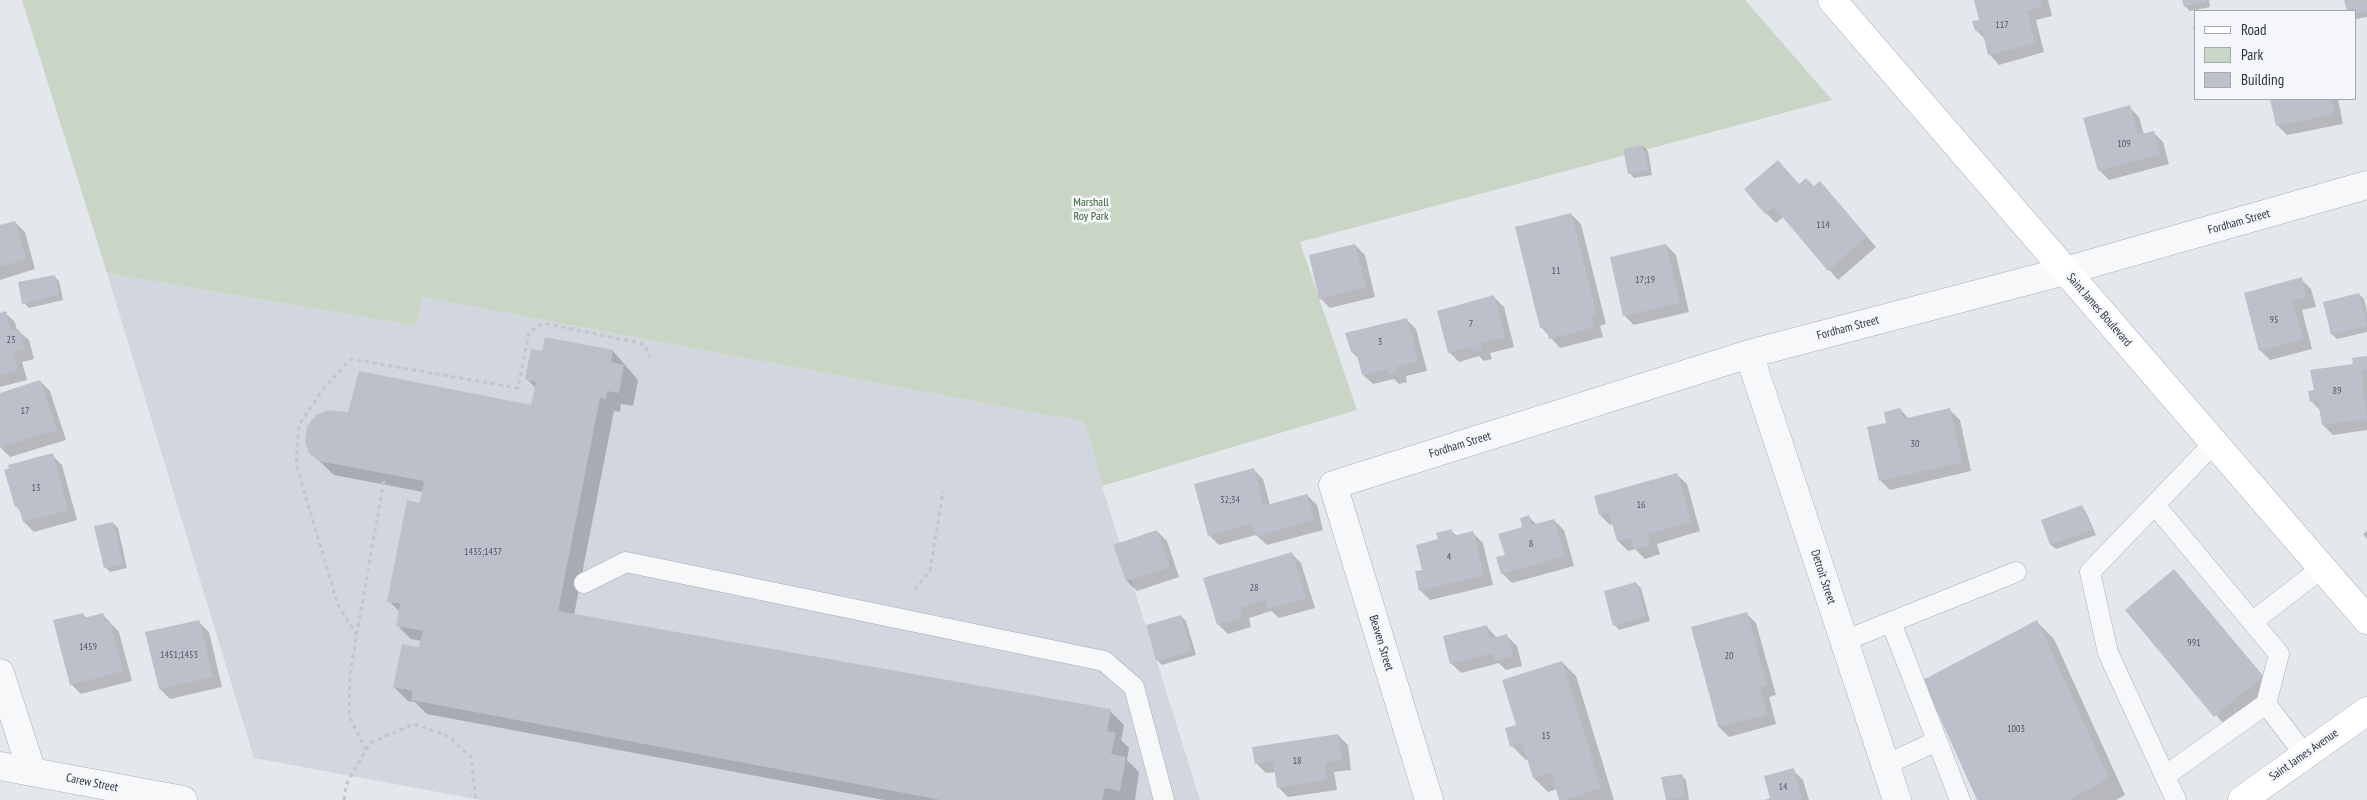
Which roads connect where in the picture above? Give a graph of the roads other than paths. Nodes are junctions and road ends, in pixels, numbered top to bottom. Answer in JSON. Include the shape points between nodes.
{"nodes":[{"id":1,"x":1832,"y":0,"type":"edge"},
{"id":2,"x":2367,"y":185,"type":"edge"},
{"id":3,"x":2065,"y":271,"type":"junction"},
{"id":4,"x":1749,"y":354,"type":"junction"},
{"id":5,"x":2214,"y":443,"type":"junction"},
{"id":6,"x":1333,"y":485,"type":"joint"},
{"id":7,"x":2155,"y":505,"type":"junction"},
{"id":8,"x":2322,"y":568,"type":"junction"},
{"id":9,"x":2016,"y":572,"type":"dead end"},
{"id":10,"x":584,"y":583,"type":"dead end"},
{"id":11,"x":2367,"y":620,"type":"edge"},
{"id":12,"x":1891,"y":622,"type":"junction"},
{"id":13,"x":2252,"y":622,"type":"junction"},
{"id":14,"x":1844,"y":640,"type":"junction"},
{"id":15,"x":0,"y":673,"type":"edge"},
{"id":16,"x":2266,"y":704,"type":"junction"},
{"id":17,"x":2367,"y":711,"type":"edge"},
{"id":18,"x":1937,"y":741,"type":"junction"},
{"id":19,"x":2305,"y":755,"type":"junction"},
{"id":20,"x":1886,"y":765,"type":"junction"},
{"id":21,"x":0,"y":766,"type":"edge"},
{"id":22,"x":32,"y":772,"type":"junction"},
{"id":23,"x":2165,"y":776,"type":"junction"},
{"id":24,"x":183,"y":800,"type":"edge"},
{"id":25,"x":1164,"y":800,"type":"edge"},
{"id":26,"x":1430,"y":800,"type":"edge"},
{"id":27,"x":1896,"y":800,"type":"edge"},
{"id":28,"x":1960,"y":800,"type":"edge"},
{"id":29,"x":2176,"y":800,"type":"edge"},
{"id":30,"x":2242,"y":800,"type":"edge"}],
"edges":[{"from":1,"to":3,"type":"main road","name":"Saint James Boulevard"},
{"from":2,"to":3,"type":"street","name":"Fordham Street"},
{"from":3,"to":4,"type":"street","name":"Fordham Street"},
{"from":3,"to":5,"type":"main road","name":"Saint James Boulevard"},
{"from":4,"to":6,"type":"street","name":"Fordham Street"},
{"from":4,"to":14,"type":"street","name":"Detroit Street"},
{"from":5,"to":7,"type":"lane"},
{"from":5,"to":8,"type":"main road","name":"Saint James Boulevard"},
{"from":6,"to":26,"type":"street","name":"Beaven Street"},
{"from":7,"to":13,"type":"lane"},
{"from":7,"to":23,"type":"lane","via":[[2090,572],[2108,653]]},
{"from":8,"to":11,"type":"main road","name":"Saint James Boulevard"},
{"from":8,"to":13,"type":"lane"},
{"from":9,"to":12,"type":"lane"},
{"from":10,"to":25,"type":"lane","via":[[626,562],[1104,661],[1134,687]]},
{"from":12,"to":14,"type":"lane"},
{"from":12,"to":18,"type":"lane"},
{"from":13,"to":16,"type":"lane","via":[[2279,654]]},
{"from":14,"to":20,"type":"street","name":"Detroit Street"},
{"from":15,"to":22,"type":"street"},
{"from":16,"to":19,"type":"lane"},
{"from":16,"to":23,"type":"lane"},
{"from":17,"to":19,"type":"main road","name":"Saint James Avenue"},
{"from":18,"to":20,"type":"lane"},
{"from":18,"to":28,"type":"lane"},
{"from":19,"to":30,"type":"main road","name":"Saint James Avenue"},
{"from":20,"to":27,"type":"street","name":"Detroit Street"},
{"from":21,"to":22,"type":"street","name":"Carew Street"},
{"from":22,"to":24,"type":"street","name":"Carew Street"},
{"from":23,"to":29,"type":"lane"}]}
